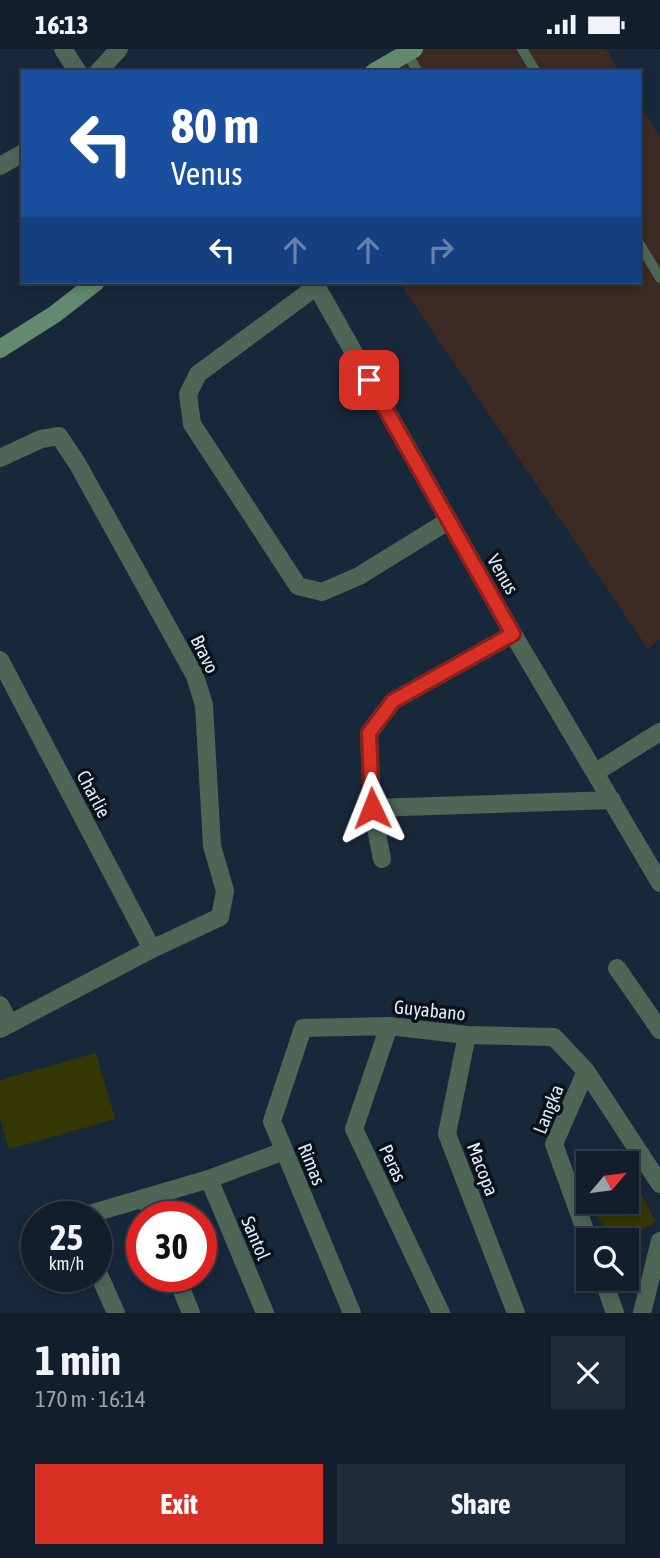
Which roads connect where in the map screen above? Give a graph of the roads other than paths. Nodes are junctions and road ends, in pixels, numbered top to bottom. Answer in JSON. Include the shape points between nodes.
{"nodes":[{"id":1,"x":64,"y":49,"type":"edge"},
{"id":2,"x":119,"y":49,"type":"edge"},
{"id":3,"x":522,"y":49,"type":"edge"},
{"id":4,"x":410,"y":51,"type":"edge"},
{"id":5,"x":77,"y":70,"type":"edge"},
{"id":6,"x":100,"y":70,"type":"edge"},
{"id":7,"x":377,"y":70,"type":"edge"},
{"id":8,"x":417,"y":70,"type":"edge"},
{"id":9,"x":533,"y":70,"type":"edge"},
{"id":10,"x":21,"y":154,"type":"edge"},
{"id":11,"x":0,"y":166,"type":"edge"},
{"id":12,"x":641,"y":246,"type":"edge"},
{"id":13,"x":660,"y":278,"type":"edge"},
{"id":14,"x":93,"y":284,"type":"edge"},
{"id":15,"x":315,"y":284,"type":"edge"},
{"id":16,"x":0,"y":349,"type":"edge"},
{"id":17,"x":0,"y":459,"type":"edge"},
{"id":18,"x":448,"y":521,"type":"junction"},
{"id":19,"x":513,"y":634,"type":"junction"},
{"id":20,"x":0,"y":660,"type":"edge"},
{"id":21,"x":660,"y":732,"type":"edge"},
{"id":22,"x":596,"y":772,"type":"junction"},
{"id":23,"x":612,"y":800,"type":"junction"},
{"id":24,"x":372,"y":808,"type":"junction"},
{"id":25,"x":382,"y":859,"type":"dead end"},
{"id":26,"x":660,"y":883,"type":"edge"},
{"id":27,"x":152,"y":949,"type":"junction"},
{"id":28,"x":617,"y":968,"type":"dead end"},
{"id":29,"x":0,"y":1005,"type":"edge"},
{"id":30,"x":5,"y":1026,"type":"edge"},
{"id":31,"x":389,"y":1026,"type":"junction"},
{"id":32,"x":303,"y":1028,"type":"joint"},
{"id":33,"x":660,"y":1030,"type":"edge"},
{"id":34,"x":467,"y":1035,"type":"junction"},
{"id":35,"x":586,"y":1071,"type":"junction"},
{"id":36,"x":284,"y":1151,"type":"junction"},
{"id":37,"x":209,"y":1179,"type":"junction"},
{"id":38,"x":660,"y":1184,"type":"edge"},
{"id":39,"x":145,"y":1198,"type":"junction"},
{"id":40,"x":146,"y":1201,"type":"edge"},
{"id":41,"x":112,"y":1208,"type":"edge"},
{"id":42,"x":584,"y":1228,"type":"edge"},
{"id":43,"x":660,"y":1241,"type":"edge"},
{"id":44,"x":607,"y":1291,"type":"edge"},
{"id":45,"x":107,"y":1292,"type":"edge"},
{"id":46,"x":182,"y":1292,"type":"edge"},
{"id":47,"x":116,"y":1313,"type":"edge"},
{"id":48,"x":191,"y":1313,"type":"edge"},
{"id":49,"x":265,"y":1313,"type":"edge"},
{"id":50,"x":352,"y":1313,"type":"edge"},
{"id":51,"x":441,"y":1313,"type":"edge"},
{"id":52,"x":516,"y":1313,"type":"edge"},
{"id":53,"x":615,"y":1313,"type":"edge"},
{"id":54,"x":642,"y":1313,"type":"edge"}],
"edges":[{"from":1,"to":5,"type":"street"},
{"from":2,"to":6,"type":"street"},
{"from":3,"to":9,"type":"lane"},
{"from":4,"to":7,"type":"main road"},
{"from":4,"to":8,"type":"lane"},
{"from":10,"to":11,"type":"street"},
{"from":12,"to":13,"type":"lane"},
{"from":14,"to":16,"type":"main road"},
{"from":15,"to":18,"type":"street","name":"Venus"},
{"from":15,"to":18,"type":"street","via":[[198,374],[188,394],[192,424],[298,586],[322,592],[359,576]]},
{"from":17,"to":27,"type":"street","name":"Bravo","via":[[41,439],[59,436],[195,676],[204,705],[212,846],[225,891],[220,917]]},
{"from":18,"to":19,"type":"street","name":"Venus"},
{"from":19,"to":22,"type":"street","name":"Venus"},
{"from":19,"to":24,"type":"street","via":[[393,701],[369,733]]},
{"from":20,"to":27,"type":"street","name":"Charlie"},
{"from":21,"to":22,"type":"street"},
{"from":22,"to":23,"type":"street","name":"Venus"},
{"from":23,"to":24,"type":"street"},
{"from":23,"to":26,"type":"street","name":"Venus"},
{"from":24,"to":25,"type":"street"},
{"from":27,"to":30,"type":"street"},
{"from":28,"to":33,"type":"street"},
{"from":29,"to":30,"type":"street"},
{"from":31,"to":32,"type":"street","name":"Guyabano"},
{"from":31,"to":34,"type":"street","name":"Guyabano"},
{"from":31,"to":51,"type":"street","name":"Peras","via":[[354,1129]]},
{"from":32,"to":36,"type":"street","name":"Rimas","via":[[272,1121]]},
{"from":34,"to":35,"type":"street","name":"Guyabano","via":[[554,1037]]},
{"from":34,"to":52,"type":"street","name":"Macopa","via":[[447,1134]]},
{"from":35,"to":38,"type":"street"},
{"from":35,"to":42,"type":"street","name":"Langka","via":[[554,1144]]},
{"from":36,"to":37,"type":"street"},
{"from":36,"to":50,"type":"street","name":"Rimas"},
{"from":37,"to":39,"type":"street"},
{"from":37,"to":49,"type":"street","name":"Santol"},
{"from":39,"to":40,"type":"street"},
{"from":39,"to":41,"type":"street"},
{"from":43,"to":54,"type":"street"},
{"from":44,"to":53,"type":"street"},
{"from":45,"to":47,"type":"street"},
{"from":46,"to":48,"type":"street"}]}
